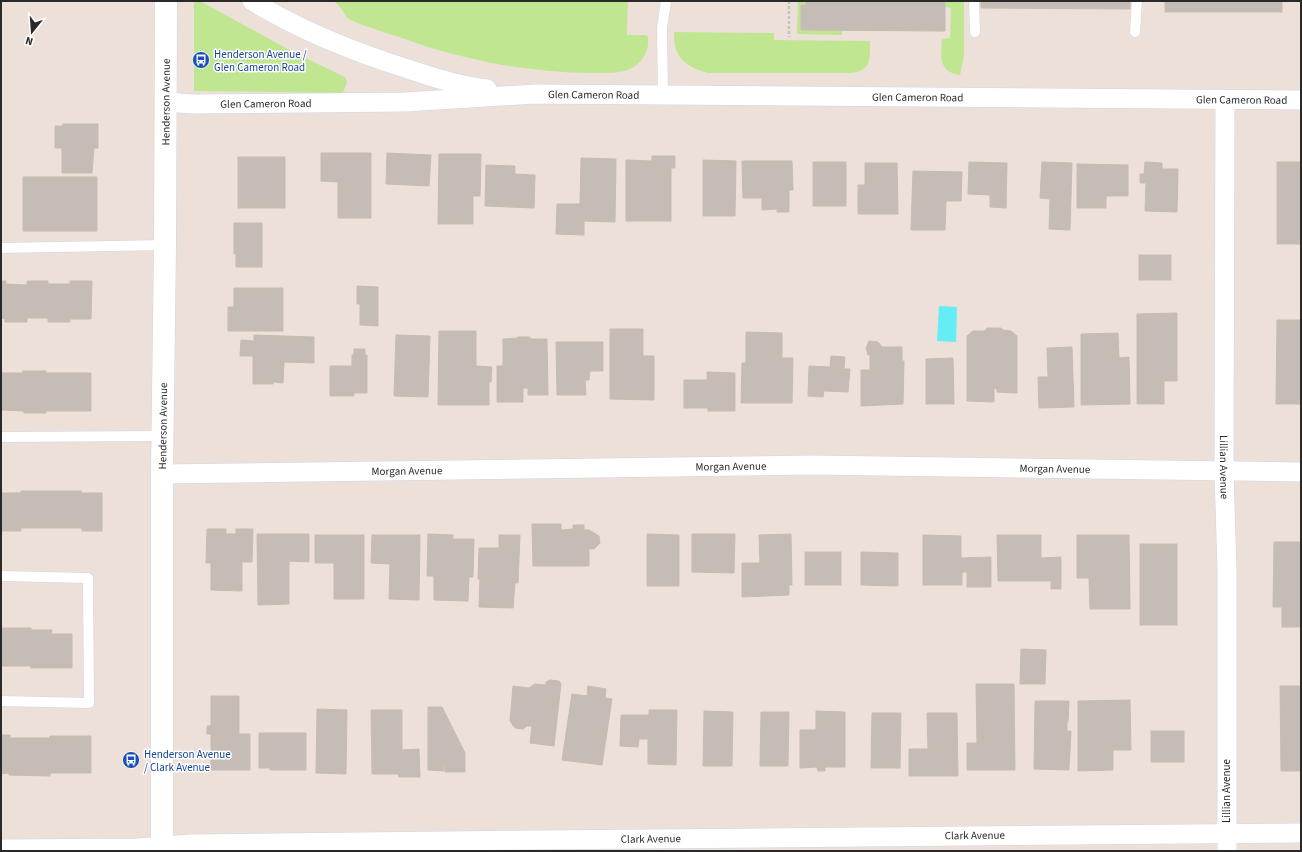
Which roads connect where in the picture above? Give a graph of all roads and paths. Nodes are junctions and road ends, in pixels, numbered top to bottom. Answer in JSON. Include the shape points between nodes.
{"nodes":[{"id":1,"x":166,"y":1,"type":"edge"},
{"id":2,"x":252,"y":1,"type":"edge"},
{"id":3,"x":666,"y":1,"type":"edge"},
{"id":4,"x":789,"y":1,"type":"edge"},
{"id":5,"x":974,"y":1,"type":"edge"},
{"id":6,"x":1137,"y":1,"type":"edge"},
{"id":7,"x":975,"y":32,"type":"dead end"},
{"id":8,"x":1135,"y":32,"type":"dead end"},
{"id":9,"x":789,"y":37,"type":"dead end"},
{"id":10,"x":535,"y":94,"type":"junction"},
{"id":11,"x":663,"y":95,"type":"junction"},
{"id":12,"x":1225,"y":100,"type":"junction"},
{"id":13,"x":1301,"y":100,"type":"edge"},
{"id":14,"x":166,"y":102,"type":"junction"},
{"id":15,"x":165,"y":245,"type":"junction"},
{"id":16,"x":1,"y":248,"type":"edge"},
{"id":17,"x":162,"y":436,"type":"junction"},
{"id":18,"x":1,"y":437,"type":"edge"},
{"id":19,"x":1224,"y":472,"type":"junction"},
{"id":20,"x":1301,"y":472,"type":"edge"},
{"id":21,"x":162,"y":474,"type":"junction"},
{"id":22,"x":1,"y":576,"type":"edge"},
{"id":23,"x":1,"y":701,"type":"edge"},
{"id":24,"x":1301,"y":833,"type":"edge"},
{"id":25,"x":1226,"y":842,"type":"edge"},
{"id":26,"x":576,"y":845,"type":"edge"},
{"id":27,"x":403,"y":846,"type":"edge"},
{"id":28,"x":434,"y":846,"type":"edge"},
{"id":29,"x":162,"y":848,"type":"edge"},
{"id":30,"x":1,"y":849,"type":"edge"}],
"edges":[{"from":1,"to":14,"type":"street","name":"Henderson Avenue"},
{"from":2,"to":10,"type":"street","name":"Glen Cameron Road","via":[[320,37],[368,56],[454,84]]},
{"from":3,"to":11,"type":"lane","via":[[662,28]]},
{"from":4,"to":9,"type":"path"},
{"from":5,"to":7,"type":"lane"},
{"from":6,"to":8,"type":"lane"},
{"from":10,"to":11,"type":"street","name":"Glen Cameron Road"},
{"from":10,"to":14,"type":"street","name":"Glen Cameron Road","via":[[405,102]]},
{"from":11,"to":12,"type":"street","name":"Glen Cameron Road"},
{"from":12,"to":13,"type":"street","name":"Glen Cameron Road"},
{"from":12,"to":19,"type":"street","name":"Lillian Avenue"},
{"from":14,"to":15,"type":"street","name":"Henderson Avenue"},
{"from":15,"to":16,"type":"lane"},
{"from":15,"to":17,"type":"street","name":"Henderson Avenue"},
{"from":17,"to":18,"type":"lane"},
{"from":17,"to":21,"type":"street","name":"Henderson Avenue"},
{"from":19,"to":20,"type":"street","name":"Morgan Avenue"},
{"from":19,"to":21,"type":"street","name":"Morgan Avenue","via":[[812,465]]},
{"from":19,"to":25,"type":"street","name":"Lillian Avenue","via":[[1227,570]]},
{"from":21,"to":29,"type":"street","name":"Henderson Avenue"},
{"from":22,"to":23,"type":"lane","via":[[88,578],[89,703]]},
{"from":24,"to":25,"type":"street","name":"Clark Avenue"},
{"from":25,"to":26,"type":"street","name":"Clark Avenue"},
{"from":26,"to":28,"type":"street","name":"Clark Avenue"},
{"from":27,"to":28,"type":"street","name":"Clark Avenue"},
{"from":27,"to":29,"type":"street","name":"Clark Avenue","via":[[191,844]]},
{"from":29,"to":30,"type":"street","name":"Clark Avenue"}]}
